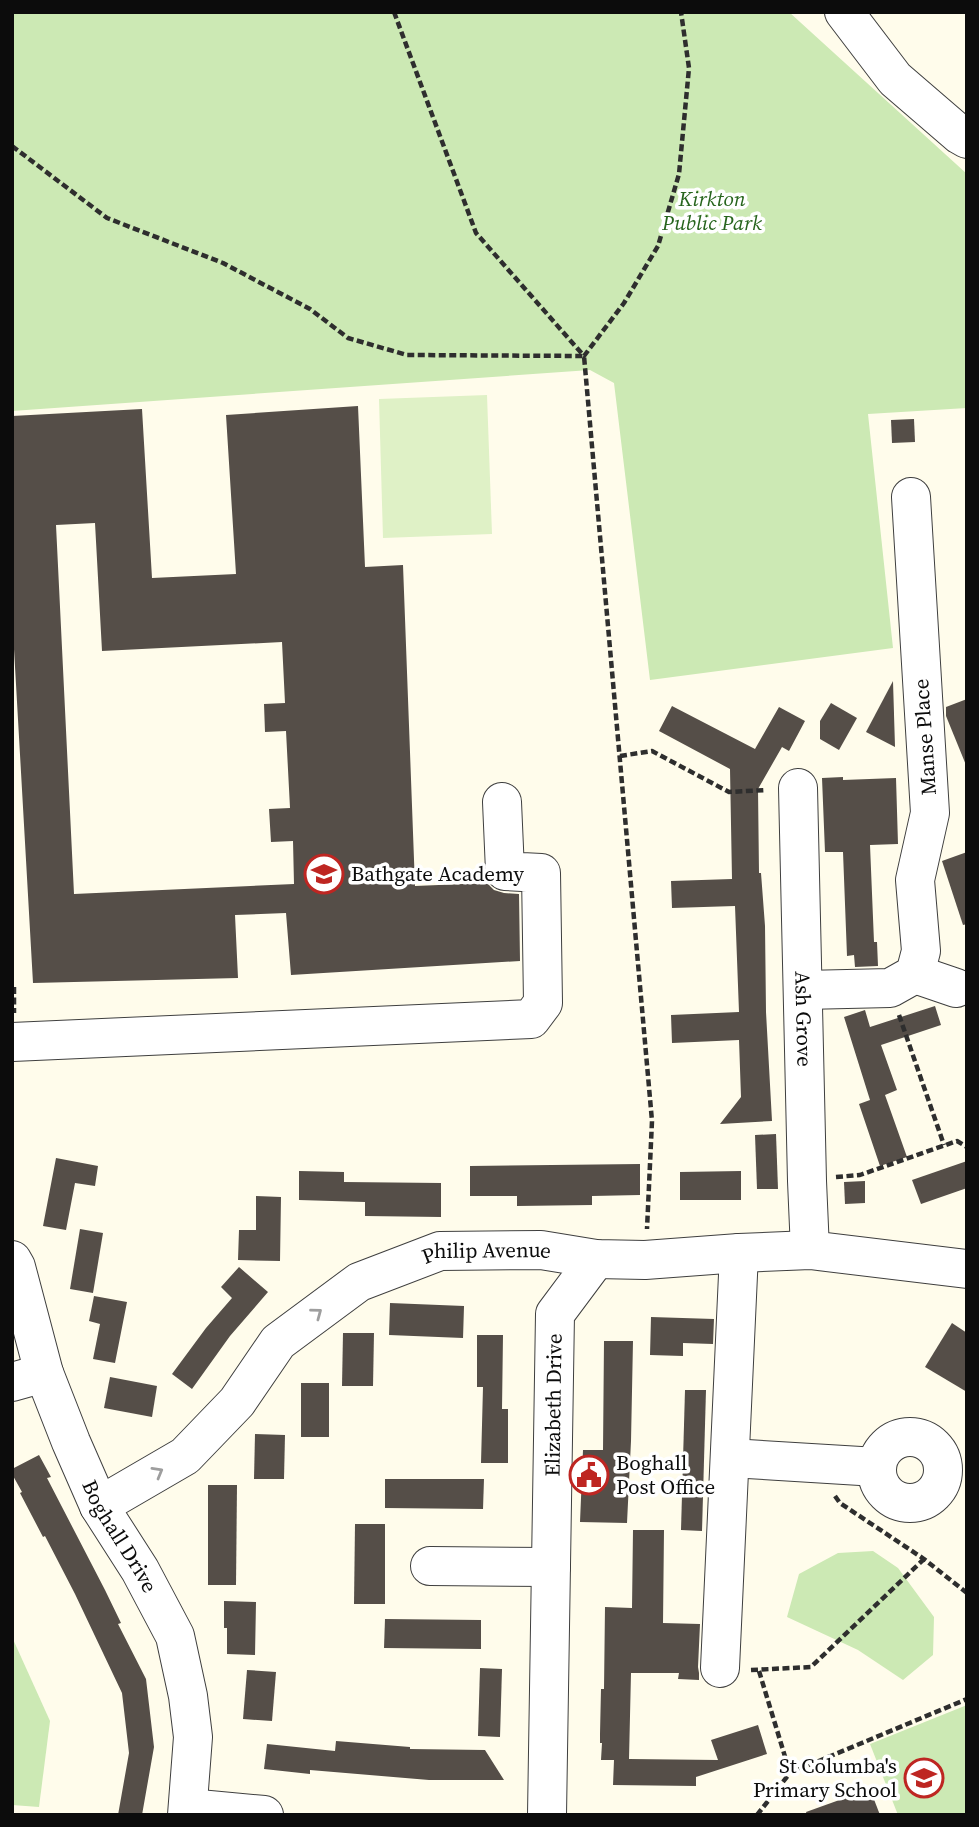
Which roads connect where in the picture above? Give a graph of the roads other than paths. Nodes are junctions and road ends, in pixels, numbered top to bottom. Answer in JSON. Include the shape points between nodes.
{"nodes":[{"id":1,"x":844,"y":12,"type":"edge"},
{"id":2,"x":967,"y":139,"type":"edge"},
{"id":3,"x":911,"y":497,"type":"dead end"},
{"id":4,"x":798,"y":788,"type":"road end"},
{"id":5,"x":502,"y":802,"type":"dead end"},
{"id":6,"x":902,"y":981,"type":"junction"},
{"id":7,"x":956,"y":988,"type":"dead end"},
{"id":8,"x":804,"y":990,"type":"junction"},
{"id":9,"x":12,"y":1042,"type":"edge"},
{"id":10,"x":810,"y":1250,"type":"junction"},
{"id":11,"x":739,"y":1253,"type":"junction"},
{"id":12,"x":596,"y":1259,"type":"junction"},
{"id":13,"x":12,"y":1260,"type":"edge"},
{"id":14,"x":967,"y":1269,"type":"edge"},
{"id":15,"x":28,"y":1378,"type":"edge"},
{"id":16,"x":730,"y":1458,"type":"junction"},
{"id":17,"x":877,"y":1466,"type":"dead end"},
{"id":18,"x":99,"y":1506,"type":"junction"},
{"id":19,"x":430,"y":1566,"type":"dead end"},
{"id":20,"x":551,"y":1567,"type":"junction"},
{"id":21,"x":720,"y":1668,"type":"road end"},
{"id":22,"x":188,"y":1811,"type":"edge"},
{"id":23,"x":264,"y":1815,"type":"edge"},
{"id":24,"x":547,"y":1815,"type":"edge"}],
"edges":[{"from":1,"to":2,"type":"street","via":[[895,79]]},
{"from":3,"to":6,"type":"street","name":"Manse Place","via":[[930,813],[915,880],[921,951]]},
{"from":4,"to":8,"type":"street","name":"Ash Grove"},
{"from":5,"to":9,"type":"street","via":[[505,871],[541,873],[543,1003],[531,1019]]},
{"from":6,"to":7,"type":"street"},
{"from":6,"to":8,"type":"street"},
{"from":8,"to":10,"type":"street","name":"Ash Grove"},
{"from":10,"to":11,"type":"street","name":"Philip Avenue"},
{"from":10,"to":14,"type":"street","name":"Philip Avenue"},
{"from":11,"to":12,"type":"street","name":"Philip Avenue"},
{"from":11,"to":16,"type":"street"},
{"from":18,"to":12,"type":"street","name":"Philip Avenue","one_way":true,"via":[[186,1456],[237,1402],[278,1342],[359,1282],[440,1251],[541,1250]]},
{"from":12,"to":20,"type":"street","name":"Elizabeth Drive","via":[[555,1314]]},
{"from":13,"to":15,"type":"street","name":"Boghall Drive"},
{"from":15,"to":18,"type":"street","name":"Boghall Drive","via":[[71,1441]]},
{"from":16,"to":17,"type":"street"},
{"from":16,"to":21,"type":"street"},
{"from":18,"to":22,"type":"street","name":"Boghall Drive","via":[[175,1636],[193,1737]]},
{"from":19,"to":20,"type":"street"},
{"from":20,"to":24,"type":"street","name":"Elizabeth Drive"},
{"from":22,"to":23,"type":"street"}]}
